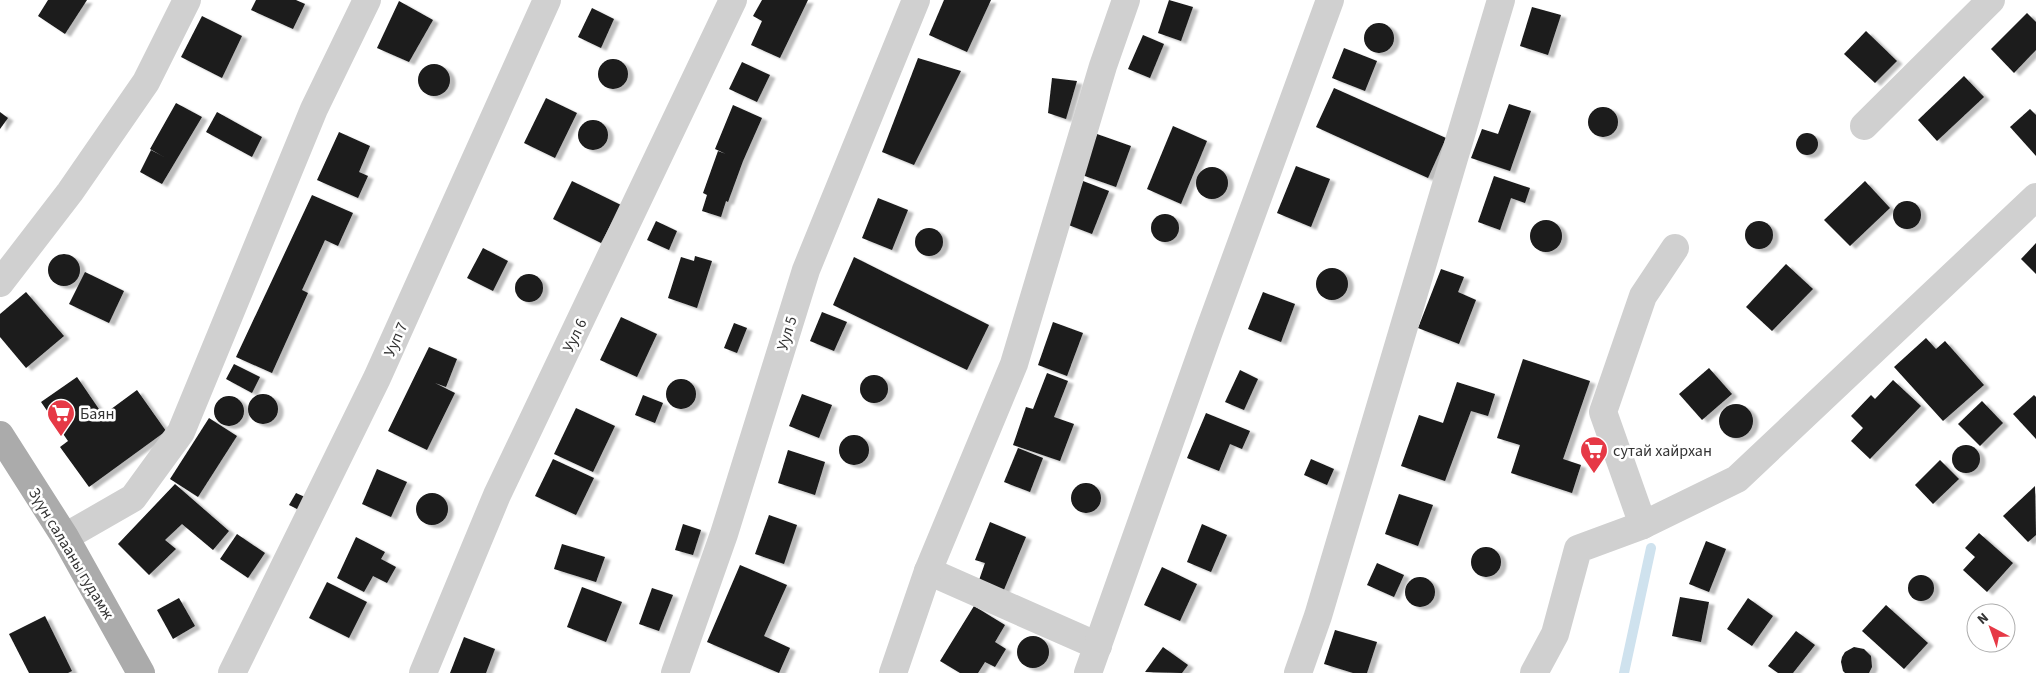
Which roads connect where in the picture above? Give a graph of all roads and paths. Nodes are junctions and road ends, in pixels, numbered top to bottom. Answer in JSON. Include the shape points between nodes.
{"nodes":[{"id":1,"x":186,"y":0,"type":"edge"},
{"id":2,"x":368,"y":0,"type":"edge"},
{"id":3,"x":547,"y":0,"type":"edge"},
{"id":4,"x":733,"y":0,"type":"edge"},
{"id":5,"x":916,"y":0,"type":"edge"},
{"id":6,"x":1126,"y":0,"type":"edge"},
{"id":7,"x":1330,"y":0,"type":"edge"},
{"id":8,"x":1501,"y":0,"type":"edge"},
{"id":9,"x":1991,"y":0,"type":"edge"},
{"id":10,"x":1864,"y":126,"type":"dead end"},
{"id":11,"x":2036,"y":196,"type":"edge"},
{"id":12,"x":1675,"y":248,"type":"dead end"},
{"id":13,"x":0,"y":283,"type":"edge"},
{"id":14,"x":0,"y":435,"type":"edge"},
{"id":15,"x":1643,"y":525,"type":"junction"},
{"id":16,"x":65,"y":537,"type":"junction"},
{"id":17,"x":928,"y":571,"type":"junction"},
{"id":18,"x":1098,"y":646,"type":"junction"},
{"id":19,"x":141,"y":673,"type":"edge"},
{"id":20,"x":232,"y":673,"type":"edge"},
{"id":21,"x":423,"y":673,"type":"edge"},
{"id":22,"x":675,"y":673,"type":"edge"},
{"id":23,"x":893,"y":673,"type":"edge"},
{"id":24,"x":1088,"y":673,"type":"edge"},
{"id":25,"x":1298,"y":673,"type":"edge"},
{"id":26,"x":1534,"y":673,"type":"edge"}],
"edges":[{"from":1,"to":13,"type":"street","via":[[146,82],[70,192]]},
{"from":2,"to":16,"type":"street","via":[[314,109],[181,432],[133,498]]},
{"from":3,"to":20,"type":"street","name":"Ууп 7","via":[[377,378]]},
{"from":4,"to":21,"type":"street","name":"Уул 6","via":[[497,495]]},
{"from":5,"to":22,"type":"street","name":"Уул 5","via":[[806,270],[724,534]]},
{"from":6,"to":17,"type":"street","via":[[1103,66],[1014,364]]},
{"from":7,"to":18,"type":"street"},
{"from":8,"to":25,"type":"street","via":[[1318,616]]},
{"from":9,"to":10,"type":"street"},
{"from":11,"to":15,"type":"street","via":[[1737,480]]},
{"from":12,"to":15,"type":"street","via":[[1643,296],[1604,412]]},
{"from":14,"to":16,"type":"main road","name":"Зүүн салааны гудамж"},
{"from":15,"to":26,"type":"street","via":[[1578,549],[1555,634]]},
{"from":16,"to":19,"type":"main road","name":"Зүүн салааны гудамж"},
{"from":17,"to":18,"type":"street"},
{"from":17,"to":23,"type":"street"},
{"from":18,"to":24,"type":"street"}]}
